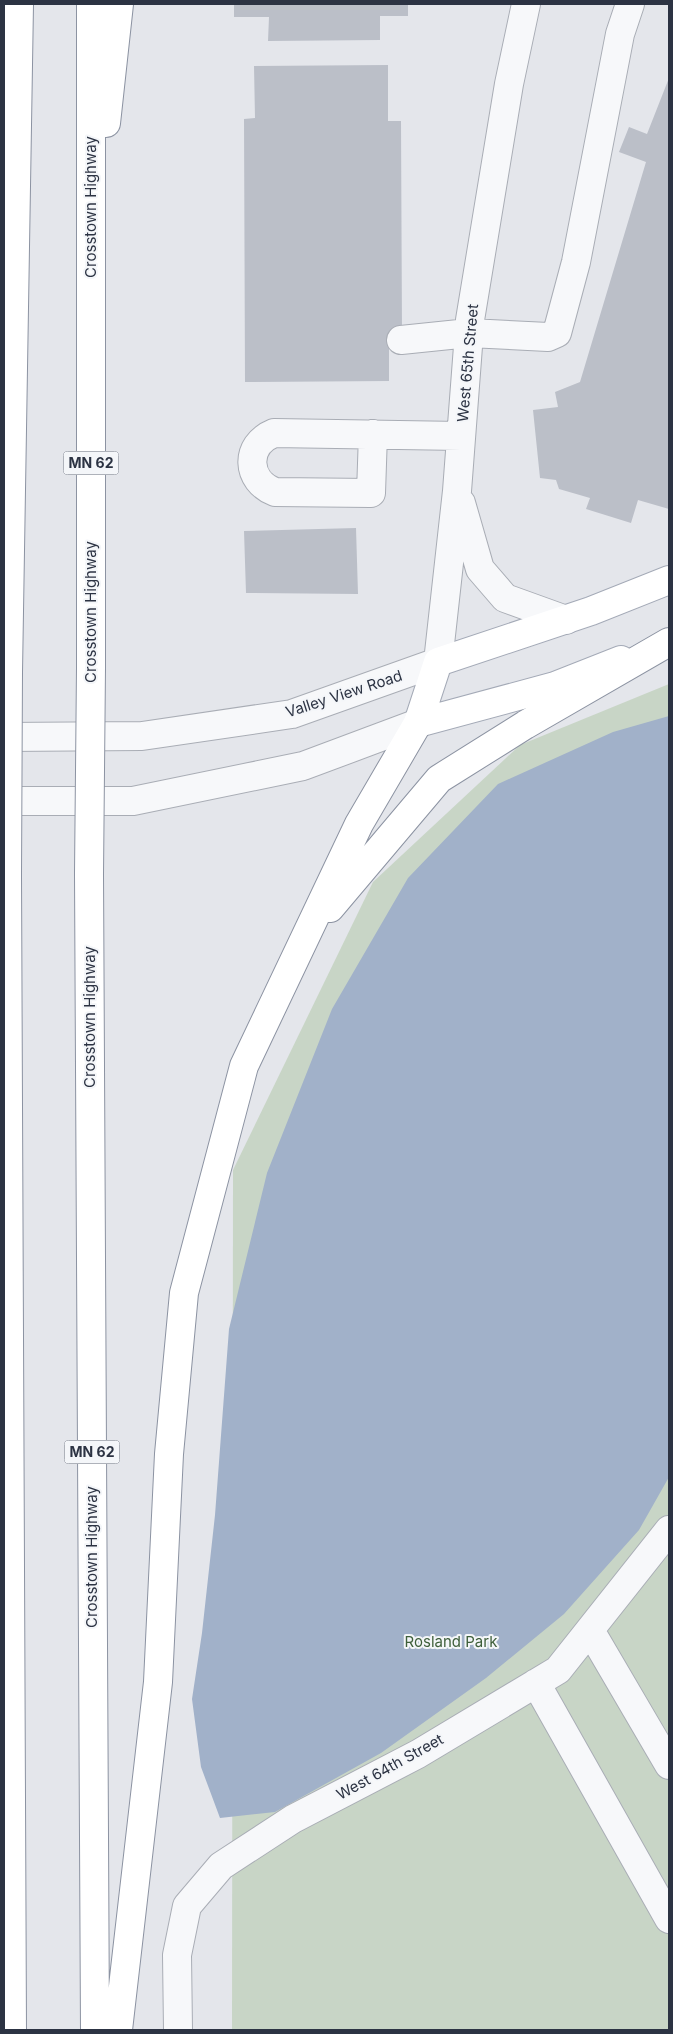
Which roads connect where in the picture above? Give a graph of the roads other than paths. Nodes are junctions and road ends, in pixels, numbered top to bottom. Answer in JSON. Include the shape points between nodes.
{"nodes":[{"id":1,"x":19,"y":4,"type":"edge"},
{"id":2,"x":91,"y":4,"type":"edge"},
{"id":3,"x":119,"y":4,"type":"edge"},
{"id":4,"x":526,"y":4,"type":"edge"},
{"id":5,"x":630,"y":4,"type":"edge"},
{"id":6,"x":91,"y":259,"type":"junction"},
{"id":7,"x":469,"y":333,"type":"junction"},
{"id":8,"x":401,"y":347,"type":"dead end"},
{"id":9,"x":373,"y":434,"type":"dead end"},
{"id":10,"x":461,"y":436,"type":"junction"},
{"id":11,"x":4,"y":486,"type":"edge"},
{"id":12,"x":457,"y":491,"type":"junction"},
{"id":13,"x":9,"y":576,"type":"junction"},
{"id":14,"x":669,"y":580,"type":"edge"},
{"id":15,"x":566,"y":620,"type":"junction"},
{"id":16,"x":669,"y":642,"type":"edge"},
{"id":17,"x":438,"y":662,"type":"junction"},
{"id":18,"x":418,"y":723,"type":"junction"},
{"id":19,"x":4,"y":737,"type":"edge"},
{"id":20,"x":4,"y":800,"type":"edge"},
{"id":21,"x":302,"y":943,"type":"junction"},
{"id":22,"x":669,"y":1530,"type":"edge"},
{"id":23,"x":590,"y":1630,"type":"junction"},
{"id":24,"x":536,"y":1683,"type":"junction"},
{"id":25,"x":669,"y":1765,"type":"edge"},
{"id":26,"x":669,"y":1919,"type":"edge"},
{"id":27,"x":12,"y":2030,"type":"edge"},
{"id":28,"x":95,"y":2030,"type":"edge"},
{"id":29,"x":118,"y":2030,"type":"edge"},
{"id":30,"x":178,"y":2030,"type":"edge"}],
"edges":[{"from":1,"to":13,"type":"main road"},
{"from":2,"to":6,"type":"main road","name":"Crosstown Highway","number":"MN 62"},
{"from":3,"to":6,"type":"main road"},
{"from":4,"to":7,"type":"street","name":"West 65th Street","via":[[509,84]]},
{"from":5,"to":7,"type":"street","via":[[620,34],[576,262],[558,333],[548,337]]},
{"from":6,"to":28,"type":"main road","name":"Crosstown Highway","number":"MN 62","bridge":true,"via":[[89,874]]},
{"from":7,"to":8,"type":"street","via":[[437,336]]},
{"from":7,"to":10,"type":"street","name":"West 65th Street"},
{"from":9,"to":10,"type":"street"},
{"from":10,"to":12,"type":"street","name":"West 65th Street"},
{"from":11,"to":13,"type":"main road"},
{"from":12,"to":15,"type":"street","via":[[480,569],[506,598]]},
{"from":12,"to":17,"type":"street","name":"West 65th Street"},
{"from":13,"to":27,"type":"main road","bridge":true,"via":[[7,875]]},
{"from":14,"to":15,"type":"main road","name":"Valley View Road"},
{"from":15,"to":17,"type":"main road","name":"Valley View Road"},
{"from":16,"to":18,"type":"main road","via":[[556,686]]},
{"from":16,"to":21,"type":"main road","via":[[525,724],[439,779]]},
{"from":17,"to":18,"type":"main road","name":"West 65th Street"},
{"from":17,"to":19,"type":"street","name":"Valley View Road","via":[[292,714],[142,736]]},
{"from":18,"to":20,"type":"street","via":[[303,766],[133,800]]},
{"from":18,"to":21,"type":"main road","name":"West 65th Street","via":[[359,824]]},
{"from":21,"to":29,"type":"main road","via":[[244,1066],[184,1293],[170,1454],[158,1682]]},
{"from":22,"to":23,"type":"street","name":"West 64th Street"},
{"from":23,"to":24,"type":"street","name":"West 64th Street","via":[[558,1670]]},
{"from":23,"to":25,"type":"street"},
{"from":24,"to":26,"type":"street"},
{"from":24,"to":30,"type":"street","name":"West 64th Street","via":[[418,1754],[293,1819],[221,1866],[187,1906],[177,1955]]}]}
